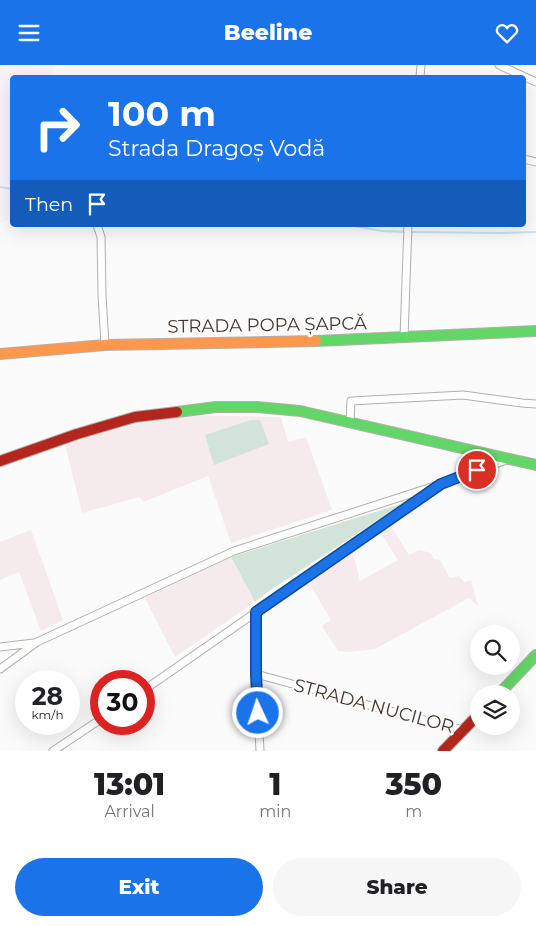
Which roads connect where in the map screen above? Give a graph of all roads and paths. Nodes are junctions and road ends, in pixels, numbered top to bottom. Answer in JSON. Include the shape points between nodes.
{"nodes":[{"id":1,"x":499,"y":65,"type":"edge"},
{"id":2,"x":522,"y":65,"type":"edge"},
{"id":3,"x":522,"y":75,"type":"joint"},
{"id":4,"x":98,"y":227,"type":"edge"},
{"id":5,"x":408,"y":227,"type":"edge"},
{"id":6,"x":536,"y":331,"type":"edge"},
{"id":7,"x":404,"y":337,"type":"junction"},
{"id":8,"x":105,"y":345,"type":"junction"},
{"id":9,"x":0,"y":354,"type":"edge"},
{"id":10,"x":536,"y":404,"type":"edge"},
{"id":11,"x":350,"y":422,"type":"junction"},
{"id":12,"x":485,"y":453,"type":"junction"},
{"id":13,"x":509,"y":459,"type":"junction"},
{"id":14,"x":0,"y":461,"type":"edge"},
{"id":15,"x":536,"y":465,"type":"edge"},
{"id":16,"x":461,"y":476,"type":"junction"},
{"id":17,"x":441,"y":484,"type":"junction"},
{"id":18,"x":256,"y":612,"type":"junction"},
{"id":19,"x":37,"y":642,"type":"junction"},
{"id":20,"x":0,"y":647,"type":"edge"},
{"id":21,"x":534,"y":660,"type":"edge"},
{"id":22,"x":0,"y":668,"type":"edge"},
{"id":23,"x":256,"y":675,"type":"junction"},
{"id":24,"x":155,"y":681,"type":"edge"},
{"id":25,"x":508,"y":685,"type":"edge"},
{"id":26,"x":470,"y":723,"type":"edge"},
{"id":27,"x":90,"y":726,"type":"edge"},
{"id":28,"x":463,"y":730,"type":"junction"},
{"id":29,"x":53,"y":751,"type":"edge"},
{"id":30,"x":260,"y":751,"type":"edge"},
{"id":31,"x":443,"y":751,"type":"edge"}],
"edges":[{"from":1,"to":3,"type":"street"},
{"from":2,"to":3,"type":"street"},
{"from":4,"to":8,"type":"street","via":[[101,237]]},
{"from":5,"to":7,"type":"street"},
{"from":6,"to":7,"type":"street","name":"STRADA POPA ȘAPCĂ"},
{"from":7,"to":8,"type":"street","name":"STRADA POPA ȘAPCĂ"},
{"from":8,"to":9,"type":"street","name":"STRADA POPA ȘAPCĂ"},
{"from":10,"to":11,"type":"street","via":[[463,395],[351,401]]},
{"from":11,"to":12,"type":"street"},
{"from":11,"to":14,"type":"street","via":[[300,411],[257,407],[178,411],[104,425]]},
{"from":12,"to":13,"type":"street"},
{"from":12,"to":16,"type":"street"},
{"from":13,"to":15,"type":"street"},
{"from":13,"to":16,"type":"street"},
{"from":16,"to":17,"type":"street"},
{"from":17,"to":18,"type":"street"},
{"from":17,"to":19,"type":"street","via":[[234,551]]},
{"from":18,"to":23,"type":"street"},
{"from":18,"to":24,"type":"street"},
{"from":19,"to":20,"type":"street"},
{"from":19,"to":22,"type":"street"},
{"from":21,"to":25,"type":"street"},
{"from":23,"to":28,"type":"street","name":"STRADA NUCILOR"},
{"from":23,"to":30,"type":"street"},
{"from":26,"to":28,"type":"street"},
{"from":27,"to":29,"type":"street"},
{"from":28,"to":31,"type":"street"}]}
